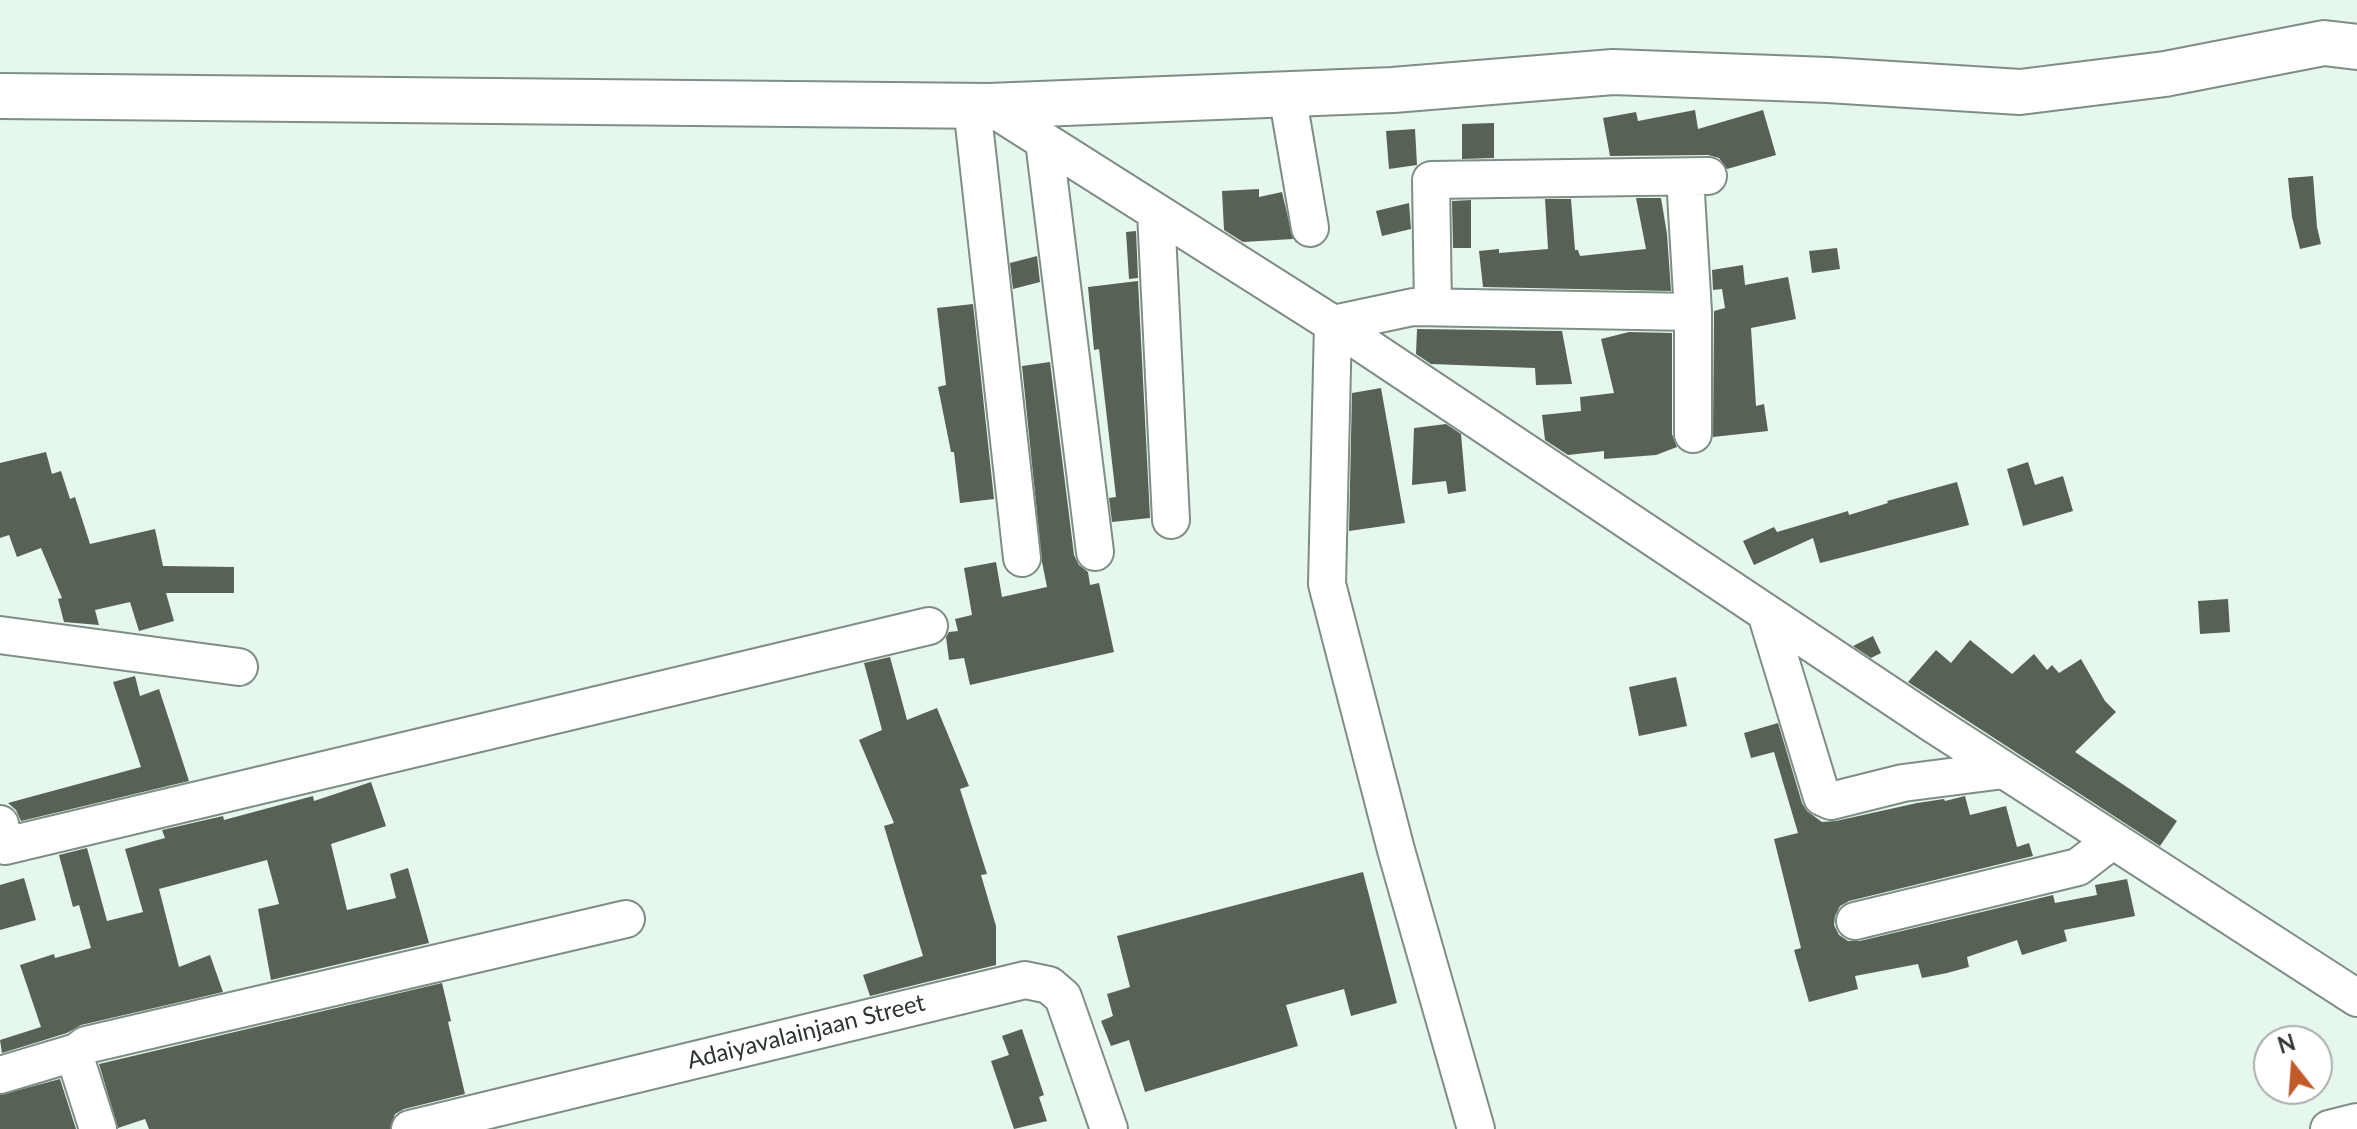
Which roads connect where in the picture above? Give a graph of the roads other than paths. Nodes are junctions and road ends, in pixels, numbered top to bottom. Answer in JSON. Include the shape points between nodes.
{"nodes":[{"id":1,"x":2357,"y":47,"type":"edge"},
{"id":2,"x":1287,"y":94,"type":"junction"},
{"id":3,"x":0,"y":96,"type":"edge"},
{"id":4,"x":980,"y":106,"type":"junction"},
{"id":5,"x":1044,"y":141,"type":"junction"},
{"id":6,"x":1156,"y":212,"type":"junction"},
{"id":7,"x":1310,"y":228,"type":"dead end"},
{"id":8,"x":1433,"y":307,"type":"junction"},
{"id":9,"x":1693,"y":312,"type":"junction"},
{"id":10,"x":1333,"y":324,"type":"junction"},
{"id":11,"x":1693,"y":434,"type":"dead end"},
{"id":12,"x":1171,"y":520,"type":"dead end"},
{"id":13,"x":1095,"y":552,"type":"dead end"},
{"id":14,"x":1022,"y":558,"type":"dead end"},
{"id":15,"x":1766,"y":613,"type":"junction"},
{"id":16,"x":929,"y":626,"type":"dead end"},
{"id":17,"x":0,"y":635,"type":"edge"},
{"id":18,"x":239,"y":667,"type":"dead end"},
{"id":19,"x":2004,"y":770,"type":"junction"},
{"id":20,"x":0,"y":824,"type":"edge"},
{"id":21,"x":2113,"y":840,"type":"junction"},
{"id":22,"x":626,"y":919,"type":"dead end"},
{"id":23,"x":1855,"y":921,"type":"dead end"},
{"id":24,"x":2357,"y":998,"type":"edge"},
{"id":25,"x":77,"y":1052,"type":"junction"},
{"id":26,"x":0,"y":1075,"type":"edge"},
{"id":27,"x":2357,"y":1122,"type":"edge"},
{"id":28,"x":1099,"y":1126,"type":"edge"},
{"id":29,"x":98,"y":1129,"type":"edge"},
{"id":30,"x":410,"y":1129,"type":"edge"},
{"id":31,"x":1476,"y":1129,"type":"edge"},
{"id":32,"x":2329,"y":1129,"type":"edge"}],
"edges":[{"from":1,"to":2,"type":"main road","via":[[2324,43],[2165,74],[2020,92],[1613,72]]},
{"from":2,"to":4,"type":"main road"},
{"from":2,"to":7,"type":"street"},
{"from":3,"to":4,"type":"main road"},
{"from":4,"to":5,"type":"street"},
{"from":4,"to":14,"type":"street"},
{"from":5,"to":6,"type":"street"},
{"from":5,"to":13,"type":"street"},
{"from":6,"to":10,"type":"street"},
{"from":6,"to":12,"type":"street"},
{"from":8,"to":9,"type":"street"},
{"from":8,"to":9,"type":"street","via":[[1431,180],[1696,176]]},
{"from":8,"to":10,"type":"street"},
{"from":9,"to":11,"type":"street"},
{"from":10,"to":15,"type":"street"},
{"from":10,"to":31,"type":"street","via":[[1327,584]]},
{"from":15,"to":19,"type":"street"},
{"from":15,"to":19,"type":"street","via":[[1822,797],[1831,801],[1903,783]]},
{"from":16,"to":20,"type":"street","via":[[5,846]]},
{"from":17,"to":18,"type":"street"},
{"from":19,"to":21,"type":"street"},
{"from":21,"to":23,"type":"street","via":[[2078,867]]},
{"from":21,"to":24,"type":"street"},
{"from":22,"to":25,"type":"street","via":[[88,1044]]},
{"from":25,"to":26,"type":"street"},
{"from":25,"to":29,"type":"street"},
{"from":27,"to":32,"type":"street"},
{"from":28,"to":30,"type":"street","name":"Adaiyavalainjaan Street","via":[[1063,997],[1049,985],[1025,980]]}]}
